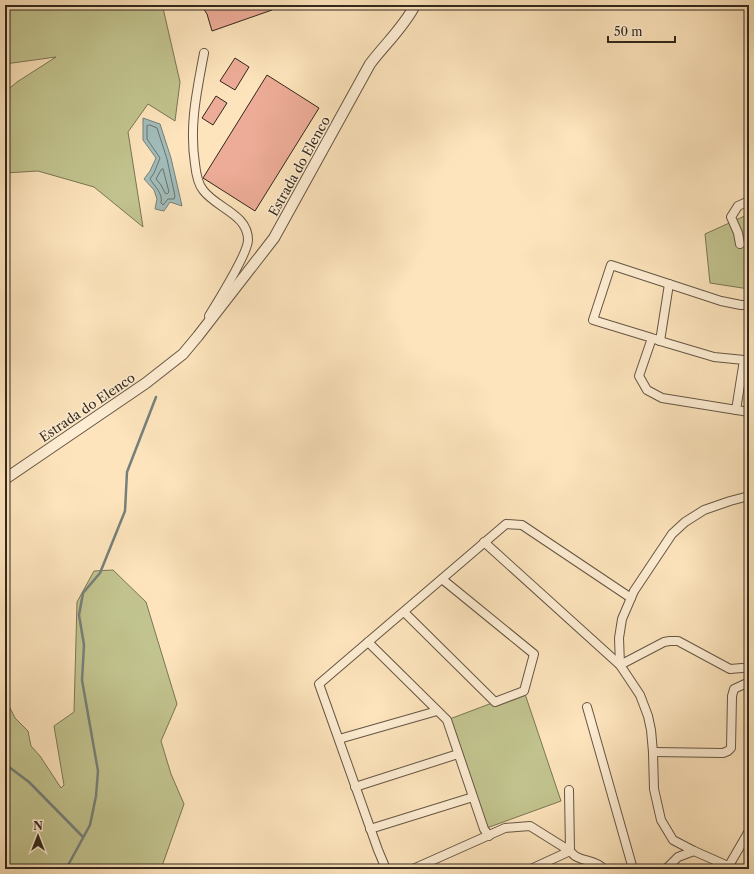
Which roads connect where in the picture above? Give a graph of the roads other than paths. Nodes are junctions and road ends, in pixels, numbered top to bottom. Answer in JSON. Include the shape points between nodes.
{"nodes":[{"id":1,"x":415,"y":5,"type":"edge"},
{"id":2,"x":204,"y":53,"type":"dead end"},
{"id":3,"x":749,"y":201,"type":"edge"},
{"id":4,"x":740,"y":244,"type":"dead end"},
{"id":5,"x":669,"y":284,"type":"junction"},
{"id":6,"x":749,"y":305,"type":"edge"},
{"id":7,"x":198,"y":336,"type":"junction"},
{"id":8,"x":652,"y":338,"type":"junction"},
{"id":9,"x":660,"y":342,"type":"junction"},
{"id":10,"x":746,"y":361,"type":"edge"},
{"id":11,"x":736,"y":410,"type":"junction"},
{"id":12,"x":749,"y":412,"type":"edge"},
{"id":13,"x":5,"y":479,"type":"edge"},
{"id":14,"x":749,"y":496,"type":"edge"},
{"id":15,"x":484,"y":542,"type":"junction"},
{"id":16,"x":442,"y":579,"type":"junction"},
{"id":17,"x":631,"y":598,"type":"junction"},
{"id":18,"x":404,"y":612,"type":"junction"},
{"id":19,"x":368,"y":642,"type":"junction"},
{"id":20,"x":620,"y":665,"type":"junction"},
{"id":21,"x":742,"y":668,"type":"dead end"},
{"id":22,"x":749,"y":682,"type":"edge"},
{"id":23,"x":587,"y":707,"type":"dead end"},
{"id":24,"x":437,"y":711,"type":"junction"},
{"id":25,"x":339,"y":739,"type":"junction"},
{"id":26,"x":653,"y":752,"type":"junction"},
{"id":27,"x":458,"y":754,"type":"junction"},
{"id":28,"x":355,"y":787,"type":"junction"},
{"id":29,"x":569,"y":790,"type":"dead end"},
{"id":30,"x":473,"y":797,"type":"junction"},
{"id":31,"x":370,"y":829,"type":"junction"},
{"id":32,"x":749,"y":831,"type":"edge"},
{"id":33,"x":489,"y":836,"type":"junction"},
{"id":34,"x":570,"y":851,"type":"junction"},
{"id":35,"x":694,"y":851,"type":"junction"},
{"id":36,"x":728,"y":867,"type":"edge"},
{"id":37,"x":386,"y":869,"type":"edge"},
{"id":38,"x":413,"y":869,"type":"edge"},
{"id":39,"x":531,"y":869,"type":"edge"},
{"id":40,"x":604,"y":869,"type":"edge"},
{"id":41,"x":633,"y":869,"type":"edge"},
{"id":42,"x":666,"y":869,"type":"edge"}],
"edges":[{"from":1,"to":7,"type":"street","name":"Estrada do Elenco","via":[[401,28],[370,64],[274,238]]},
{"from":2,"to":7,"type":"street","name":"Estrada do Elenco","via":[[192,124],[196,174],[202,190],[240,220],[248,241],[243,256]]},
{"from":3,"to":4,"type":"street","via":[[738,206],[731,217]]},
{"from":5,"to":6,"type":"street","via":[[721,301]]},
{"from":5,"to":8,"type":"street","via":[[611,265],[593,320]]},
{"from":5,"to":9,"type":"street"},
{"from":7,"to":13,"type":"street","name":"Estrada do Elenco","via":[[183,354],[146,383]]},
{"from":8,"to":9,"type":"street"},
{"from":8,"to":11,"type":"street","via":[[639,376],[647,390],[662,398]]},
{"from":9,"to":10,"type":"street","via":[[714,357]]},
{"from":10,"to":11,"type":"street"},
{"from":11,"to":12,"type":"street"},
{"from":14,"to":17,"type":"street","via":[[704,510],[685,522],[672,534]]},
{"from":15,"to":16,"type":"street"},
{"from":15,"to":17,"type":"street","via":[[506,524],[522,525]]},
{"from":15,"to":20,"type":"street"},
{"from":16,"to":18,"type":"street"},
{"from":16,"to":18,"type":"street","via":[[534,654],[524,692],[495,702]]},
{"from":17,"to":20,"type":"street","via":[[622,619],[619,638]]},
{"from":18,"to":19,"type":"street"},
{"from":19,"to":24,"type":"street"},
{"from":19,"to":25,"type":"street","via":[[319,684]]},
{"from":20,"to":21,"type":"street","via":[[664,642],[678,641],[730,669]]},
{"from":20,"to":26,"type":"street","via":[[640,695],[648,716]]},
{"from":22,"to":26,"type":"street","via":[[734,689],[731,748],[728,751]]},
{"from":23,"to":41,"type":"street"},
{"from":24,"to":25,"type":"street"},
{"from":24,"to":27,"type":"street","via":[[447,720]]},
{"from":25,"to":28,"type":"street"},
{"from":26,"to":35,"type":"street","via":[[654,789],[661,820],[673,840]]},
{"from":27,"to":28,"type":"street"},
{"from":27,"to":30,"type":"street"},
{"from":28,"to":31,"type":"street"},
{"from":29,"to":34,"type":"street"},
{"from":30,"to":31,"type":"street"},
{"from":30,"to":33,"type":"street"},
{"from":31,"to":37,"type":"street"},
{"from":32,"to":36,"type":"street"},
{"from":33,"to":34,"type":"street","via":[[505,828],[530,826]]},
{"from":33,"to":38,"type":"street"},
{"from":34,"to":39,"type":"street"},
{"from":34,"to":40,"type":"street","via":[[576,857],[589,860]]},
{"from":35,"to":36,"type":"street"},
{"from":35,"to":42,"type":"street","via":[[678,857]]}]}
